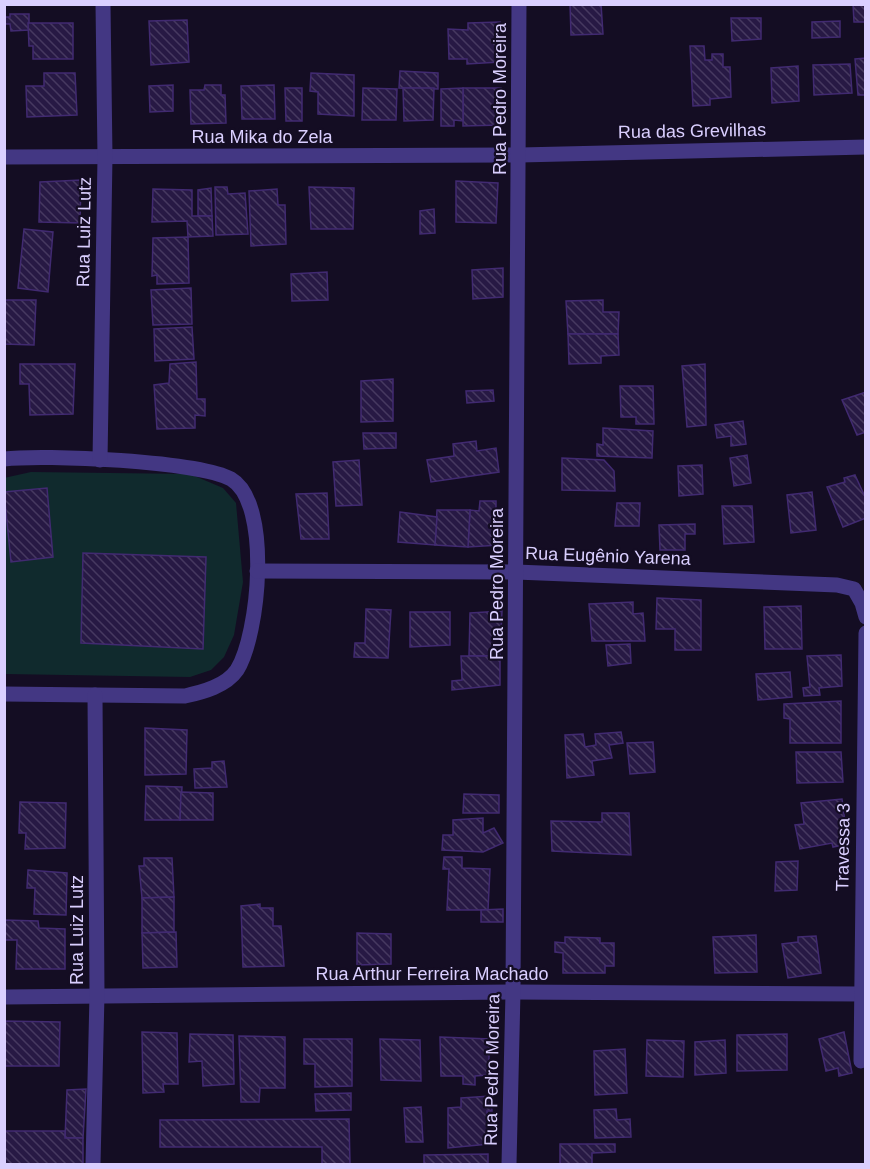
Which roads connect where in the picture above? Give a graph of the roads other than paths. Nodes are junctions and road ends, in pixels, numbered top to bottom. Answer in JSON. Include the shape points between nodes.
{"nodes":[{"id":1,"x":103,"y":4,"type":"edge"},
{"id":2,"x":519,"y":4,"type":"edge"},
{"id":3,"x":866,"y":147,"type":"edge"},
{"id":4,"x":520,"y":155,"type":"junction"},
{"id":5,"x":4,"y":157,"type":"edge"},
{"id":6,"x":105,"y":157,"type":"junction"},
{"id":7,"x":4,"y":459,"type":"edge"},
{"id":8,"x":100,"y":460,"type":"junction"},
{"id":9,"x":257,"y":571,"type":"junction"},
{"id":10,"x":516,"y":572,"type":"junction"},
{"id":11,"x":866,"y":617,"type":"edge"},
{"id":12,"x":866,"y":633,"type":"edge"},
{"id":13,"x":4,"y":694,"type":"edge"},
{"id":14,"x":95,"y":695,"type":"junction"},
{"id":15,"x":513,"y":992,"type":"junction"},
{"id":16,"x":861,"y":994,"type":"junction"},
{"id":17,"x":97,"y":995,"type":"junction"},
{"id":18,"x":4,"y":997,"type":"edge"},
{"id":19,"x":861,"y":1061,"type":"dead end"},
{"id":20,"x":93,"y":1164,"type":"edge"},
{"id":21,"x":509,"y":1164,"type":"edge"}],
"edges":[{"from":1,"to":6,"type":"street","name":"Rua Luiz Lutz"},
{"from":2,"to":4,"type":"street","name":"Rua Pedro Moreira"},
{"from":3,"to":4,"type":"street","name":"Rua das Grevilhas"},
{"from":4,"to":6,"type":"street","name":"Rua Mika do Zela"},
{"from":4,"to":10,"type":"street","name":"Rua Pedro Moreira"},
{"from":5,"to":6,"type":"street","name":"Rua Mika do Zela"},
{"from":6,"to":8,"type":"street","name":"Rua Luiz Lutz"},
{"from":7,"to":8,"type":"street","via":[[25,456]]},
{"from":8,"to":9,"type":"street","via":[[203,470],[232,480],[246,494],[255,517]]},
{"from":9,"to":10,"type":"street","name":"Rua Eugênio Yarena"},
{"from":9,"to":14,"type":"street","via":[[252,630],[236,671],[211,690],[185,696]]},
{"from":10,"to":11,"type":"street","name":"Rua Eugênio Yarena","via":[[837,585],[854,590]]},
{"from":10,"to":15,"type":"street","name":"Rua Pedro Moreira"},
{"from":12,"to":16,"type":"street","name":"Travessa 3"},
{"from":13,"to":14,"type":"street"},
{"from":14,"to":17,"type":"street","name":"Rua Luiz Lutz"},
{"from":15,"to":16,"type":"street","name":"Rua Arthur Ferreira Machado"},
{"from":15,"to":17,"type":"street","name":"Rua Arthur Ferreira Machado"},
{"from":15,"to":21,"type":"street","name":"Rua Pedro Moreira"},
{"from":16,"to":19,"type":"street","name":"Travessa 3"},
{"from":17,"to":18,"type":"street","name":"Rua Arthur Ferreira Machado"},
{"from":17,"to":20,"type":"street","name":"Rua Luiz Lutz"}]}
